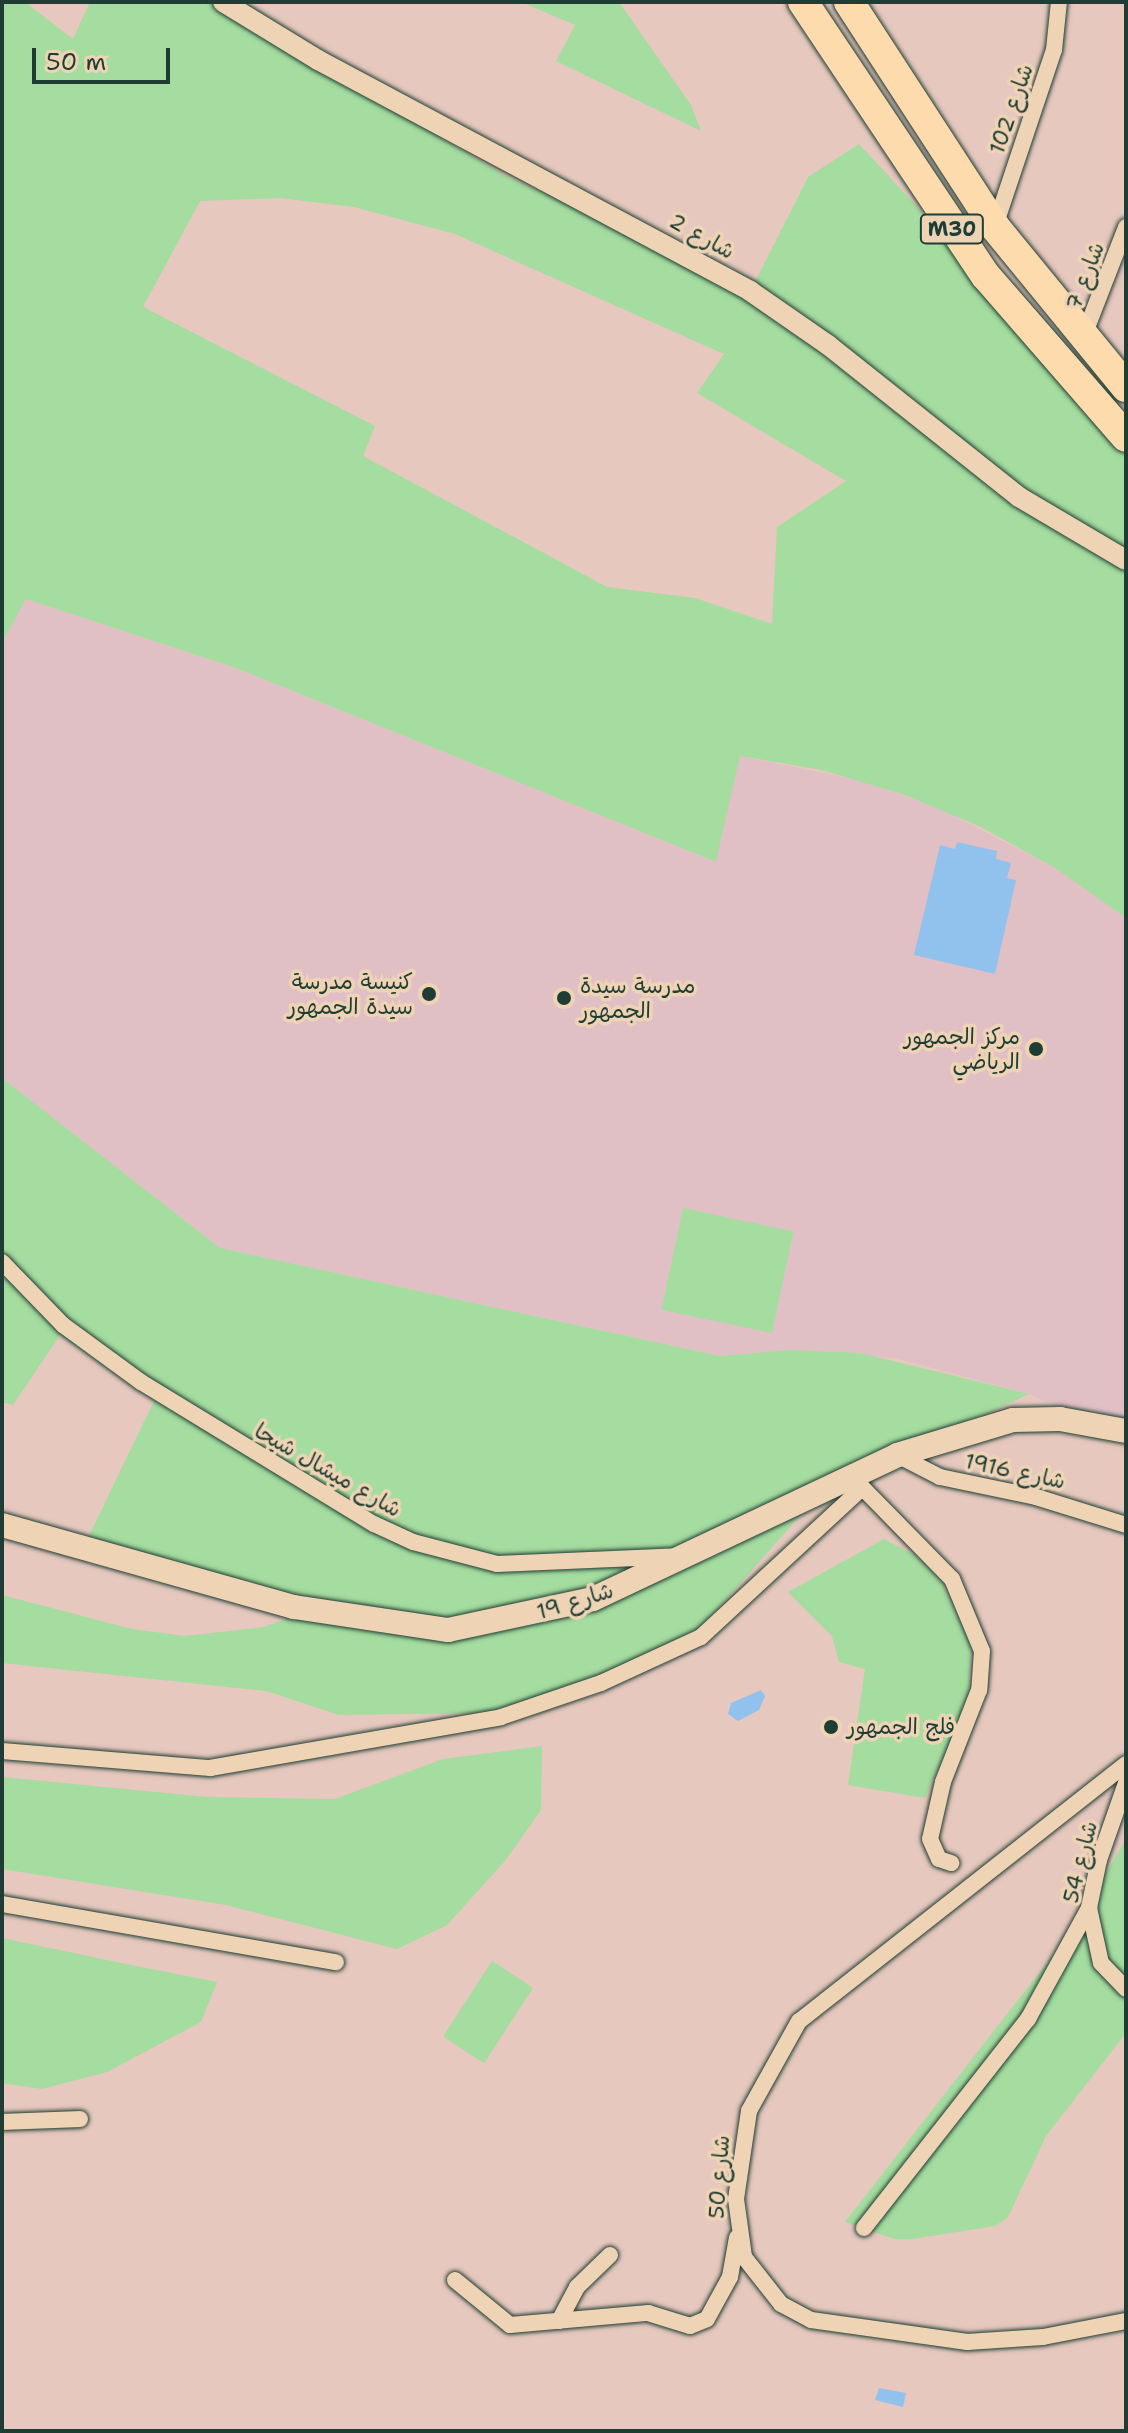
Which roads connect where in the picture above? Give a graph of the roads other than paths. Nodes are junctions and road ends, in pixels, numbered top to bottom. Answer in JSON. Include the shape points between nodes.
{"nodes":[{"id":1,"x":223,"y":2,"type":"edge"},
{"id":2,"x":803,"y":2,"type":"edge"},
{"id":3,"x":849,"y":2,"type":"edge"},
{"id":4,"x":1059,"y":2,"type":"edge"},
{"id":5,"x":995,"y":227,"type":"junction"},
{"id":6,"x":1126,"y":227,"type":"edge"},
{"id":7,"x":1083,"y":340,"type":"junction"},
{"id":8,"x":1126,"y":387,"type":"edge"},
{"id":9,"x":1126,"y":437,"type":"edge"},
{"id":10,"x":1126,"y":560,"type":"edge"},
{"id":11,"x":2,"y":1262,"type":"edge"},
{"id":12,"x":1126,"y":1431,"type":"edge"},
{"id":13,"x":897,"y":1455,"type":"junction"},
{"id":14,"x":857,"y":1482,"type":"junction"},
{"id":15,"x":2,"y":1525,"type":"edge"},
{"id":16,"x":1126,"y":1525,"type":"edge"},
{"id":17,"x":691,"y":1556,"type":"junction"},
{"id":18,"x":2,"y":1751,"type":"edge"},
{"id":19,"x":1126,"y":1764,"type":"edge"},
{"id":20,"x":1126,"y":1783,"type":"edge"},
{"id":21,"x":951,"y":1863,"type":"dead end"},
{"id":22,"x":2,"y":1904,"type":"edge"},
{"id":23,"x":1089,"y":1908,"type":"junction"},
{"id":24,"x":336,"y":1962,"type":"dead end"},
{"id":25,"x":1126,"y":1989,"type":"edge"},
{"id":26,"x":80,"y":2119,"type":"dead end"},
{"id":27,"x":2,"y":2122,"type":"edge"},
{"id":28,"x":864,"y":2228,"type":"dead end"},
{"id":29,"x":738,"y":2233,"type":"junction"},
{"id":30,"x":610,"y":2255,"type":"dead end"},
{"id":31,"x":455,"y":2280,"type":"dead end"},
{"id":32,"x":559,"y":2321,"type":"junction"},
{"id":33,"x":1126,"y":2321,"type":"edge"}],
"edges":[{"from":1,"to":10,"type":"street","name":"شارع 2","via":[[318,60],[750,291],[869,377],[1019,497]]},
{"from":2,"to":9,"type":"highway","number":"M30","via":[[986,276]]},
{"from":3,"to":5,"type":"highway","number":"M30"},
{"from":4,"to":5,"type":"street","name":"شارع 102","via":[[1054,50]]},
{"from":5,"to":7,"type":"highway","number":"M30"},
{"from":6,"to":7,"type":"street","name":"شارع 7"},
{"from":7,"to":8,"type":"highway","number":"M30"},
{"from":11,"to":17,"type":"street","name":"شارع ميشال شيحا","via":[[63,1325],[141,1382],[374,1524],[413,1542],[497,1564]]},
{"from":12,"to":13,"type":"main road","name":"شارع 19","via":[[1060,1419],[1013,1420]]},
{"from":13,"to":14,"type":"main road","name":"شارع 19"},
{"from":13,"to":16,"type":"street","name":"شارع 1916","via":[[940,1477],[1036,1497]]},
{"from":14,"to":17,"type":"main road","name":"شارع 19"},
{"from":14,"to":18,"type":"street","via":[[701,1637],[601,1683],[501,1717],[210,1768]]},
{"from":14,"to":21,"type":"street","via":[[952,1579],[982,1651],[979,1690],[943,1782],[930,1839],[939,1859]]},
{"from":15,"to":17,"type":"main road","name":"شارع 19","via":[[294,1607],[448,1630],[593,1599]]},
{"from":19,"to":29,"type":"street","name":"شارع 50","via":[[799,2021],[757,2092],[742,2133]]},
{"from":20,"to":23,"type":"street","name":"شارع 54","via":[[1099,1860]]},
{"from":22,"to":24,"type":"street"},
{"from":23,"to":25,"type":"street","name":"شارع 54","via":[[1101,1963]]},
{"from":23,"to":28,"type":"street","via":[[1028,2019]]},
{"from":26,"to":27,"type":"street"},
{"from":29,"to":32,"type":"street","via":[[730,2277],[707,2319],[690,2326],[648,2313]]},
{"from":29,"to":33,"type":"street","name":"شارع 50","via":[[744,2257],[762,2283],[781,2304],[811,2320],[967,2342],[1043,2337]]},
{"from":30,"to":32,"type":"street","via":[[577,2287]]},
{"from":31,"to":32,"type":"street","via":[[510,2325]]}]}
